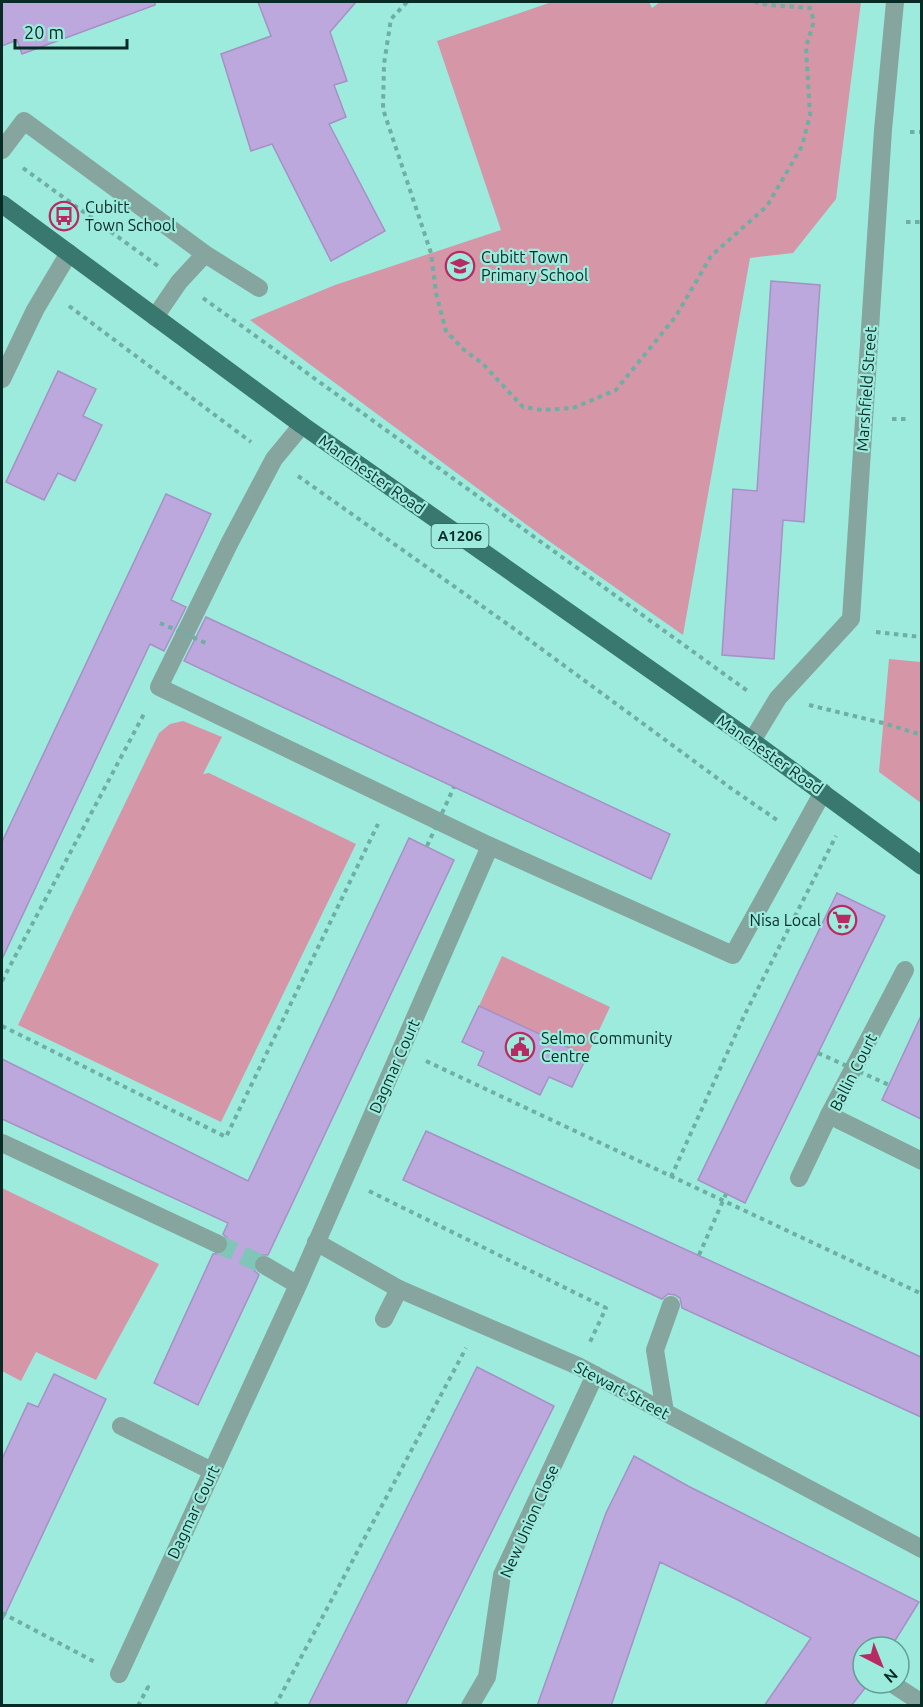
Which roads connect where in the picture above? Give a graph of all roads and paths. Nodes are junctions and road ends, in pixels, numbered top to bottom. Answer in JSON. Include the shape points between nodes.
{"nodes":[{"id":1,"x":407,"y":2,"type":"edge"},
{"id":2,"x":755,"y":2,"type":"edge"},
{"id":3,"x":895,"y":2,"type":"edge"},
{"id":4,"x":2,"y":150,"type":"edge"},
{"id":5,"x":20,"y":166,"type":"dead end"},
{"id":6,"x":2,"y":204,"type":"edge"},
{"id":7,"x":69,"y":254,"type":"junction"},
{"id":8,"x":205,"y":255,"type":"junction"},
{"id":9,"x":179,"y":282,"type":"junction"},
{"id":10,"x":259,"y":288,"type":"dead end"},
{"id":11,"x":47,"y":290,"type":"junction"},
{"id":12,"x":155,"y":317,"type":"junction"},
{"id":13,"x":2,"y":379,"type":"edge"},
{"id":14,"x":302,"y":425,"type":"junction"},
{"id":15,"x":274,"y":459,"type":"junction"},
{"id":16,"x":160,"y":623,"type":"dead end"},
{"id":17,"x":842,"y":628,"type":"junction"},
{"id":18,"x":921,"y":637,"type":"edge"},
{"id":19,"x":208,"y":644,"type":"dead end"},
{"id":20,"x":159,"y":687,"type":"junction"},
{"id":21,"x":778,"y":698,"type":"junction"},
{"id":22,"x":921,"y":735,"type":"edge"},
{"id":23,"x":752,"y":741,"type":"junction"},
{"id":24,"x":454,"y":787,"type":"dead end"},
{"id":25,"x":823,"y":792,"type":"junction"},
{"id":26,"x":391,"y":799,"type":"junction"},
{"id":27,"x":849,"y":811,"type":"junction"},
{"id":28,"x":799,"y":835,"type":"junction"},
{"id":29,"x":427,"y":846,"type":"dead end"},
{"id":30,"x":490,"y":846,"type":"junction"},
{"id":31,"x":921,"y":866,"type":"edge"},
{"id":32,"x":905,"y":970,"type":"dead end"},
{"id":33,"x":2,"y":981,"type":"edge"},
{"id":34,"x":2,"y":1026,"type":"edge"},
{"id":35,"x":401,"y":1049,"type":"junction"},
{"id":36,"x":818,"y":1053,"type":"dead end"},
{"id":37,"x":889,"y":1085,"type":"dead end"},
{"id":38,"x":829,"y":1115,"type":"junction"},
{"id":39,"x":2,"y":1143,"type":"edge"},
{"id":40,"x":921,"y":1161,"type":"edge"},
{"id":41,"x":671,"y":1177,"type":"junction"},
{"id":42,"x":344,"y":1178,"type":"junction"},
{"id":43,"x":799,"y":1178,"type":"dead end"},
{"id":44,"x":726,"y":1194,"type":"dead end"},
{"id":45,"x":723,"y":1202,"type":"junction"},
{"id":46,"x":316,"y":1242,"type":"junction"},
{"id":47,"x":218,"y":1244,"type":"tunnel mouth"},
{"id":48,"x":699,"y":1255,"type":"dead end"},
{"id":49,"x":264,"y":1265,"type":"tunnel mouth"},
{"id":50,"x":298,"y":1286,"type":"junction"},
{"id":51,"x":399,"y":1289,"type":"junction"},
{"id":52,"x":921,"y":1294,"type":"edge"},
{"id":53,"x":671,"y":1305,"type":"dead end"},
{"id":54,"x":384,"y":1319,"type":"dead end"},
{"id":55,"x":480,"y":1324,"type":"junction"},
{"id":56,"x":578,"y":1366,"type":"junction"},
{"id":57,"x":595,"y":1375,"type":"junction"},
{"id":58,"x":665,"y":1412,"type":"junction"},
{"id":59,"x":120,"y":1426,"type":"dead end"},
{"id":60,"x":212,"y":1471,"type":"junction"},
{"id":61,"x":921,"y":1549,"type":"edge"},
{"id":62,"x":2,"y":1612,"type":"edge"},
{"id":63,"x":119,"y":1674,"type":"joint"},
{"id":64,"x":275,"y":1706,"type":"edge"},
{"id":65,"x":470,"y":1706,"type":"edge"}],
"edges":[{"from":1,"to":2,"type":"path","via":[[391,19],[383,109],[431,253],[446,331],[524,407],[542,410],[573,408],[616,390],[676,316],[711,256],[767,206],[802,146],[810,115],[806,47],[814,21],[810,8]]},
{"from":3,"to":17,"type":"street","name":"Marshfield Street","via":[[851,619]]},
{"from":4,"to":8,"type":"street","via":[[24,121]]},
{"from":5,"to":9,"type":"path"},
{"from":6,"to":7,"type":"main road","name":"Manchester Road","number":"A1206"},
{"from":7,"to":11,"type":"street"},
{"from":7,"to":12,"type":"main road","name":"Manchester Road","number":"A1206"},
{"from":8,"to":9,"type":"street"},
{"from":8,"to":10,"type":"street"},
{"from":9,"to":12,"type":"street"},
{"from":9,"to":21,"type":"path","via":[[752,694]]},
{"from":11,"to":13,"type":"street"},
{"from":11,"to":15,"type":"path"},
{"from":12,"to":14,"type":"main road","name":"Manchester Road","number":"A1206"},
{"from":14,"to":15,"type":"street"},
{"from":14,"to":23,"type":"main road","name":"Manchester Road","number":"A1206"},
{"from":15,"to":20,"type":"street"},
{"from":15,"to":28,"type":"path"},
{"from":16,"to":19,"type":"path","bridge":true},
{"from":17,"to":18,"type":"path"},
{"from":17,"to":21,"type":"street","name":"Marshfield Street"},
{"from":20,"to":26,"type":"street"},
{"from":20,"to":33,"type":"path"},
{"from":21,"to":22,"type":"path"},
{"from":21,"to":23,"type":"street","name":"Marshfield Street"},
{"from":23,"to":25,"type":"main road","name":"Manchester Road","number":"A1206"},
{"from":24,"to":29,"type":"path","bridge":true},
{"from":25,"to":27,"type":"main road","name":"Manchester Road","number":"A1206"},
{"from":25,"to":28,"type":"street"},
{"from":26,"to":30,"type":"street"},
{"from":26,"to":34,"type":"path","via":[[226,1137]]},
{"from":27,"to":31,"type":"main road","name":"Manchester Road","number":"A1206"},
{"from":27,"to":41,"type":"path","via":[[744,1016]]},
{"from":28,"to":30,"type":"street","via":[[733,955]]},
{"from":30,"to":35,"type":"street","name":"Dagmar Court"},
{"from":32,"to":38,"type":"street","name":"Ballin Court"},
{"from":35,"to":41,"type":"path"},
{"from":35,"to":42,"type":"street","name":"Dagmar Court"},
{"from":36,"to":37,"type":"path","bridge":true},
{"from":38,"to":40,"type":"street","name":"Ballin Court"},
{"from":38,"to":43,"type":"street"},
{"from":39,"to":47,"type":"street"},
{"from":41,"to":45,"type":"path"},
{"from":42,"to":46,"type":"street","name":"Dagmar Court"},
{"from":42,"to":56,"type":"path","via":[[606,1308]]},
{"from":44,"to":45,"type":"path","bridge":true},
{"from":45,"to":48,"type":"path","bridge":true},
{"from":45,"to":52,"type":"path"},
{"from":46,"to":50,"type":"street","name":"Dagmar Court"},
{"from":46,"to":51,"type":"street","name":"Stewart Street"},
{"from":49,"to":50,"type":"street"},
{"from":50,"to":60,"type":"street","name":"Dagmar Court"},
{"from":51,"to":54,"type":"street"},
{"from":51,"to":55,"type":"street","name":"Stewart Street"},
{"from":53,"to":58,"type":"street","via":[[655,1350]]},
{"from":55,"to":56,"type":"street","name":"Stewart Street"},
{"from":55,"to":64,"type":"path"},
{"from":56,"to":57,"type":"street","name":"Stewart Street"},
{"from":57,"to":58,"type":"street","name":"Stewart Street"},
{"from":57,"to":65,"type":"street","name":"New Union Close","via":[[502,1575],[487,1677]]},
{"from":58,"to":61,"type":"street","name":"Stewart Street"},
{"from":59,"to":60,"type":"street"},
{"from":60,"to":63,"type":"street","name":"Dagmar Court"},
{"from":62,"to":63,"type":"path"}]}
